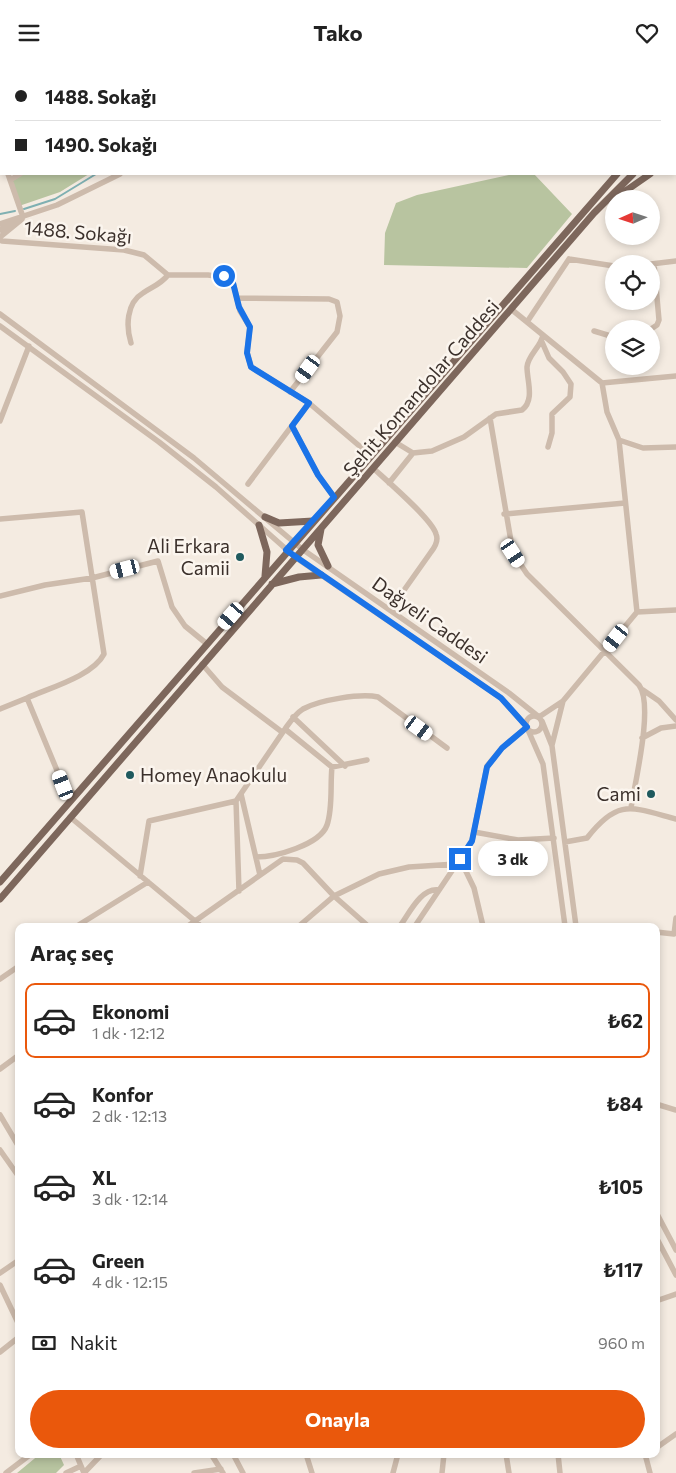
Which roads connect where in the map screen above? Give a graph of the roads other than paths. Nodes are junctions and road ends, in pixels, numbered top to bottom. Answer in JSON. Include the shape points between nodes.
{"nodes":[{"id":1,"x":403,"y":65,"type":"edge"},
{"id":2,"x":414,"y":65,"type":"edge"},
{"id":3,"x":118,"y":175,"type":"edge"},
{"id":4,"x":615,"y":175,"type":"edge"},
{"id":5,"x":632,"y":175,"type":"edge"},
{"id":6,"x":649,"y":175,"type":"edge"},
{"id":7,"x":9,"y":177,"type":"edge"},
{"id":8,"x":627,"y":190,"type":"edge"},
{"id":9,"x":605,"y":205,"type":"edge"},
{"id":10,"x":594,"y":213,"type":"junction"},
{"id":11,"x":23,"y":217,"type":"junction"},
{"id":12,"x":0,"y":224,"type":"edge"},
{"id":13,"x":0,"y":229,"type":"edge"},
{"id":14,"x":1,"y":240,"type":"edge"},
{"id":15,"x":563,"y":249,"type":"junction"},
{"id":16,"x":569,"y":259,"type":"junction"},
{"id":17,"x":676,"y":261,"type":"edge"},
{"id":18,"x":660,"y":263,"type":"edge"},
{"id":19,"x":605,"y":265,"type":"edge"},
{"id":20,"x":168,"y":275,"type":"junction"},
{"id":21,"x":237,"y":298,"type":"junction"},
{"id":22,"x":511,"y":309,"type":"junction"},
{"id":23,"x":0,"y":314,"type":"edge"},
{"id":24,"x":527,"y":322,"type":"junction"},
{"id":25,"x":0,"y":326,"type":"edge"},
{"id":26,"x":594,"y":331,"type":"dead end"},
{"id":27,"x":605,"y":334,"type":"edge"},
{"id":28,"x":543,"y":335,"type":"junction"},
{"id":29,"x":542,"y":342,"type":"junction"},
{"id":30,"x":131,"y":343,"type":"dead end"},
{"id":31,"x":29,"y":346,"type":"junction"},
{"id":32,"x":676,"y":376,"type":"edge"},
{"id":33,"x":602,"y":383,"type":"junction"},
{"id":34,"x":290,"y":392,"type":"junction"},
{"id":35,"x":309,"y":403,"type":"junction"},
{"id":36,"x":490,"y":419,"type":"junction"},
{"id":37,"x":0,"y":421,"type":"edge"},
{"id":38,"x":292,"y":426,"type":"junction"},
{"id":39,"x":618,"y":439,"type":"junction"},
{"id":40,"x":395,"y":442,"type":"junction"},
{"id":41,"x":548,"y":447,"type":"dead end"},
{"id":42,"x":676,"y":447,"type":"edge"},
{"id":43,"x":413,"y":453,"type":"junction"},
{"id":44,"x":370,"y":455,"type":"junction"},
{"id":45,"x":373,"y":468,"type":"junction"},
{"id":46,"x":389,"y":483,"type":"junction"},
{"id":47,"x":248,"y":484,"type":"dead end"},
{"id":48,"x":334,"y":497,"type":"junction"},
{"id":49,"x":625,"y":503,"type":"junction"},
{"id":50,"x":504,"y":514,"type":"junction"},
{"id":51,"x":265,"y":517,"type":"junction"},
{"id":52,"x":0,"y":519,"type":"edge"},
{"id":53,"x":313,"y":521,"type":"junction"},
{"id":54,"x":259,"y":525,"type":"junction"},
{"id":55,"x":322,"y":527,"type":"junction"},
{"id":56,"x":295,"y":542,"type":"junction"},
{"id":57,"x":302,"y":549,"type":"junction"},
{"id":58,"x":286,"y":550,"type":"junction"},
{"id":59,"x":295,"y":557,"type":"junction"},
{"id":60,"x":328,"y":566,"type":"junction"},
{"id":61,"x":321,"y":575,"type":"junction"},
{"id":62,"x":92,"y":578,"type":"junction"},
{"id":63,"x":264,"y":578,"type":"junction"},
{"id":64,"x":272,"y":584,"type":"junction"},
{"id":65,"x":0,"y":596,"type":"edge"},
{"id":66,"x":390,"y":610,"type":"junction"},
{"id":67,"x":676,"y":610,"type":"edge"},
{"id":68,"x":636,"y":612,"type":"junction"},
{"id":69,"x":207,"y":644,"type":"junction"},
{"id":70,"x":606,"y":651,"type":"junction"},
{"id":71,"x":202,"y":664,"type":"junction"},
{"id":72,"x":642,"y":690,"type":"junction"},
{"id":73,"x":27,"y":698,"type":"junction"},
{"id":74,"x":563,"y":701,"type":"junction"},
{"id":75,"x":0,"y":709,"type":"edge"},
{"id":76,"x":293,"y":717,"type":"junction"},
{"id":77,"x":541,"y":719,"type":"junction"},
{"id":78,"x":676,"y":720,"type":"edge"},
{"id":79,"x":676,"y":726,"type":"edge"},
{"id":80,"x":527,"y":728,"type":"junction"},
{"id":81,"x":284,"y":731,"type":"junction"},
{"id":82,"x":642,"y":738,"type":"junction"},
{"id":83,"x":552,"y":746,"type":"junction"},
{"id":84,"x":447,"y":748,"type":"dead end"},
{"id":85,"x":367,"y":760,"type":"dead end"},
{"id":86,"x":345,"y":766,"type":"junction"},
{"id":87,"x":332,"y":767,"type":"junction"},
{"id":88,"x":240,"y":794,"type":"junction"},
{"id":89,"x":76,"y":795,"type":"junction"},
{"id":90,"x":236,"y":801,"type":"junction"},
{"id":91,"x":631,"y":808,"type":"junction"},
{"id":92,"x":70,"y":817,"type":"junction"},
{"id":93,"x":676,"y":819,"type":"edge"},
{"id":94,"x":474,"y":832,"type":"junction"},
{"id":95,"x":554,"y":838,"type":"junction"},
{"id":96,"x":564,"y":842,"type":"junction"},
{"id":97,"x":256,"y":857,"type":"junction"},
{"id":98,"x":460,"y":859,"type":"junction"},
{"id":99,"x":456,"y":865,"type":"junction"},
{"id":100,"x":260,"y":875,"type":"junction"},
{"id":101,"x":140,"y":876,"type":"junction"},
{"id":102,"x":0,"y":882,"type":"edge"},
{"id":103,"x":148,"y":882,"type":"junction"},
{"id":104,"x":439,"y":890,"type":"junction"},
{"id":105,"x":240,"y":891,"type":"junction"},
{"id":106,"x":334,"y":897,"type":"junction"},
{"id":107,"x":0,"y":899,"type":"edge"},
{"id":108,"x":676,"y":919,"type":"edge"},
{"id":109,"x":194,"y":921,"type":"junction"},
{"id":110,"x":82,"y":923,"type":"edge"},
{"id":111,"x":192,"y":923,"type":"edge"},
{"id":112,"x":197,"y":923,"type":"edge"},
{"id":113,"x":303,"y":923,"type":"edge"},
{"id":114,"x":364,"y":923,"type":"edge"},
{"id":115,"x":402,"y":923,"type":"edge"},
{"id":116,"x":417,"y":923,"type":"edge"},
{"id":117,"x":482,"y":923,"type":"edge"},
{"id":118,"x":565,"y":923,"type":"edge"},
{"id":119,"x":576,"y":923,"type":"edge"},
{"id":120,"x":660,"y":932,"type":"edge"},
{"id":121,"x":675,"y":934,"type":"edge"},
{"id":122,"x":676,"y":941,"type":"edge"},
{"id":123,"x":15,"y":969,"type":"edge"},
{"id":124,"x":0,"y":979,"type":"edge"},
{"id":125,"x":15,"y":1058,"type":"edge"},
{"id":126,"x":0,"y":1069,"type":"edge"},
{"id":127,"x":660,"y":1105,"type":"edge"},
{"id":128,"x":676,"y":1109,"type":"edge"},
{"id":129,"x":0,"y":1115,"type":"edge"},
{"id":130,"x":15,"y":1139,"type":"edge"},
{"id":131,"x":0,"y":1150,"type":"edge"},
{"id":132,"x":15,"y":1171,"type":"edge"},
{"id":133,"x":660,"y":1220,"type":"edge"},
{"id":134,"x":660,"y":1245,"type":"edge"},
{"id":135,"x":676,"y":1250,"type":"edge"},
{"id":136,"x":15,"y":1263,"type":"edge"},
{"id":137,"x":0,"y":1273,"type":"edge"},
{"id":138,"x":676,"y":1275,"type":"edge"},
{"id":139,"x":0,"y":1285,"type":"edge"},
{"id":140,"x":676,"y":1294,"type":"edge"},
{"id":141,"x":660,"y":1300,"type":"edge"},
{"id":142,"x":15,"y":1317,"type":"edge"},
{"id":143,"x":15,"y":1340,"type":"edge"},
{"id":144,"x":0,"y":1352,"type":"edge"},
{"id":145,"x":676,"y":1434,"type":"edge"},
{"id":146,"x":660,"y":1445,"type":"edge"},
{"id":147,"x":26,"y":1458,"type":"edge"},
{"id":148,"x":78,"y":1458,"type":"edge"},
{"id":149,"x":98,"y":1458,"type":"edge"},
{"id":150,"x":214,"y":1458,"type":"edge"},
{"id":151,"x":235,"y":1458,"type":"edge"},
{"id":152,"x":307,"y":1458,"type":"edge"},
{"id":153,"x":397,"y":1458,"type":"edge"},
{"id":154,"x":444,"y":1458,"type":"edge"},
{"id":155,"x":507,"y":1458,"type":"edge"},
{"id":156,"x":558,"y":1458,"type":"edge"},
{"id":157,"x":647,"y":1458,"type":"edge"},
{"id":158,"x":81,"y":1466,"type":"junction"},
{"id":159,"x":222,"y":1471,"type":"edge"},
{"id":160,"x":6,"y":1473,"type":"edge"},
{"id":161,"x":66,"y":1473,"type":"edge"},
{"id":162,"x":84,"y":1473,"type":"edge"},
{"id":163,"x":194,"y":1473,"type":"edge"},
{"id":164,"x":243,"y":1473,"type":"edge"},
{"id":165,"x":312,"y":1473,"type":"edge"},
{"id":166,"x":395,"y":1473,"type":"edge"},
{"id":167,"x":442,"y":1473,"type":"edge"},
{"id":168,"x":509,"y":1473,"type":"edge"},
{"id":169,"x":560,"y":1473,"type":"edge"},
{"id":170,"x":650,"y":1473,"type":"edge"}],
"edges":[{"from":1,"to":2,"type":"street"},
{"from":3,"to":11,"type":"street","via":[[57,205]]},
{"from":4,"to":44,"type":"main road","name":"Şehit Komandolar Caddesi"},
{"from":5,"to":10,"type":"main road","name":"Şehit Komandolar Caddesi"},
{"from":6,"to":8,"type":"main road"},
{"from":7,"to":11,"type":"street"},
{"from":9,"to":10,"type":"main road"},
{"from":10,"to":15,"type":"main road","name":"Şehit Komandolar Caddesi"},
{"from":11,"to":12,"type":"street"},
{"from":11,"to":13,"type":"street"},
{"from":11,"to":14,"type":"street"},
{"from":14,"to":20,"type":"street","name":"1488. Sokağı","via":[[132,251],[148,257]]},
{"from":15,"to":16,"type":"street"},
{"from":15,"to":22,"type":"main road","name":"Şehit Komandolar Caddesi"},
{"from":16,"to":19,"type":"street"},
{"from":16,"to":24,"type":"street"},
{"from":17,"to":18,"type":"street"},
{"from":20,"to":21,"type":"street","via":[[227,277],[233,283]]},
{"from":20,"to":30,"type":"street","via":[[134,302],[128,321]]},
{"from":21,"to":34,"type":"street","via":[[240,311],[250,327],[249,364],[257,373]]},
{"from":21,"to":34,"type":"street","via":[[329,299],[337,302],[340,316],[337,332]]},
{"from":22,"to":24,"type":"street"},
{"from":22,"to":40,"type":"main road","name":"Şehit Komandolar Caddesi"},
{"from":23,"to":51,"type":"street","name":"Dağyeli Caddesi","via":[[194,458]]},
{"from":24,"to":28,"type":"street"},
{"from":25,"to":31,"type":"street","name":"Dağyeli Caddesi"},
{"from":26,"to":27,"type":"street"},
{"from":28,"to":29,"type":"street"},
{"from":28,"to":33,"type":"street"},
{"from":29,"to":36,"type":"street","via":[[527,365],[529,400],[525,408],[496,414]]},
{"from":29,"to":41,"type":"street","via":[[549,358],[568,377],[571,391],[568,400],[552,414]]},
{"from":31,"to":37,"type":"street"},
{"from":31,"to":54,"type":"street","name":"Dağyeli Caddesi","via":[[159,442]]},
{"from":32,"to":33,"type":"street"},
{"from":33,"to":39,"type":"street","via":[[607,412]]},
{"from":34,"to":35,"type":"street"},
{"from":35,"to":38,"type":"street"},
{"from":35,"to":44,"type":"street"},
{"from":36,"to":43,"type":"street","via":[[464,437],[432,451]]},
{"from":36,"to":50,"type":"street"},
{"from":38,"to":47,"type":"street"},
{"from":38,"to":48,"type":"street","via":[[318,475]]},
{"from":39,"to":42,"type":"street","via":[[643,448]]},
{"from":39,"to":49,"type":"street"},
{"from":40,"to":43,"type":"street"},
{"from":40,"to":45,"type":"main road","name":"Şehit Komandolar Caddesi"},
{"from":43,"to":46,"type":"street"},
{"from":44,"to":48,"type":"main road","name":"Şehit Komandolar Caddesi"},
{"from":45,"to":46,"type":"street"},
{"from":45,"to":55,"type":"main road","name":"Şehit Komandolar Caddesi"},
{"from":46,"to":66,"type":"street","via":[[428,521],[437,543]]},
{"from":48,"to":53,"type":"main road","name":"Şehit Komandolar Caddesi"},
{"from":49,"to":50,"type":"street"},
{"from":49,"to":68,"type":"street"},
{"from":50,"to":70,"type":"street","via":[[513,553],[527,574]]},
{"from":51,"to":53,"type":"main road","via":[[279,523]]},
{"from":51,"to":56,"type":"street","name":"Dağyeli Caddesi"},
{"from":52,"to":62,"type":"street","via":[[82,512]]},
{"from":53,"to":56,"type":"main road","name":"Şehit Komandolar Caddesi"},
{"from":54,"to":58,"type":"street","name":"Dağyeli Caddesi"},
{"from":54,"to":63,"type":"main road","via":[[267,552]]},
{"from":55,"to":57,"type":"main road","name":"Şehit Komandolar Caddesi"},
{"from":55,"to":60,"type":"main road","via":[[318,545]]},
{"from":56,"to":57,"type":"street","name":"Dağyeli Caddesi"},
{"from":56,"to":58,"type":"main road","name":"Şehit Komandolar Caddesi"},
{"from":57,"to":59,"type":"main road","name":"Şehit Komandolar Caddesi"},
{"from":57,"to":60,"type":"street","name":"Dağyeli Caddesi"},
{"from":58,"to":59,"type":"street","name":"Dağyeli Caddesi"},
{"from":58,"to":63,"type":"main road","name":"Şehit Komandolar Caddesi"},
{"from":59,"to":61,"type":"street","name":"Dağyeli Caddesi"},
{"from":59,"to":64,"type":"main road","name":"Şehit Komandolar Caddesi"},
{"from":60,"to":66,"type":"street","name":"Dağyeli Caddesi"},
{"from":61,"to":64,"type":"main road"},
{"from":61,"to":80,"type":"street","name":"Dağyeli Caddesi","via":[[501,698]]},
{"from":62,"to":65,"type":"street"},
{"from":62,"to":69,"type":"street","via":[[158,561],[172,607],[186,626]]},
{"from":62,"to":73,"type":"street","via":[[104,654],[100,662],[91,670]]},
{"from":63,"to":69,"type":"main road","name":"Şehit Komandolar Caddesi"},
{"from":64,"to":71,"type":"main road","name":"Şehit Komandolar Caddesi"},
{"from":66,"to":77,"type":"street","name":"Dağyeli Caddesi"},
{"from":67,"to":68,"type":"street"},
{"from":68,"to":70,"type":"street"},
{"from":69,"to":89,"type":"main road","name":"Şehit Komandolar Caddesi"},
{"from":70,"to":72,"type":"street"},
{"from":70,"to":74,"type":"street"},
{"from":71,"to":81,"type":"street","via":[[222,687]]},
{"from":71,"to":92,"type":"main road","name":"Şehit Komandolar Caddesi"},
{"from":72,"to":78,"type":"street","via":[[659,701]]},
{"from":72,"to":82,"type":"street","via":[[645,701]]},
{"from":73,"to":75,"type":"street"},
{"from":73,"to":89,"type":"street","via":[[63,785]]},
{"from":74,"to":77,"type":"street"},
{"from":74,"to":83,"type":"street"},
{"from":76,"to":81,"type":"street"},
{"from":76,"to":84,"type":"street","via":[[304,708],[367,694],[378,697]]},
{"from":76,"to":86,"type":"street"},
{"from":77,"to":80,"type":"street","via":[[529,717]]},
{"from":77,"to":80,"type":"street","via":[[539,731]]},
{"from":77,"to":83,"type":"street"},
{"from":79,"to":82,"type":"street","via":[[661,728]]},
{"from":80,"to":94,"type":"street","via":[[502,748],[487,767]]},
{"from":80,"to":95,"type":"street","name":"Dağyeli Caddesi","via":[[543,764]]},
{"from":81,"to":87,"type":"street"},
{"from":81,"to":88,"type":"street"},
{"from":82,"to":91,"type":"street"},
{"from":83,"to":96,"type":"street"},
{"from":85,"to":86,"type":"street"},
{"from":86,"to":87,"type":"street"},
{"from":87,"to":97,"type":"street","via":[[324,831],[313,840],[283,853]]},
{"from":88,"to":90,"type":"street"},
{"from":88,"to":97,"type":"street"},
{"from":89,"to":102,"type":"main road","name":"Şehit Komandolar Caddesi"},
{"from":90,"to":101,"type":"street","via":[[149,821]]},
{"from":90,"to":105,"type":"street"},
{"from":91,"to":93,"type":"street"},
{"from":91,"to":96,"type":"street","via":[[603,818],[587,838]]},
{"from":92,"to":101,"type":"street"},
{"from":92,"to":107,"type":"main road","name":"Şehit Komandolar Caddesi"},
{"from":94,"to":95,"type":"street","via":[[518,840]]},
{"from":94,"to":98,"type":"street"},
{"from":95,"to":118,"type":"street","name":"Dağyeli Caddesi"},
{"from":96,"to":119,"type":"street"},
{"from":97,"to":100,"type":"street"},
{"from":98,"to":99,"type":"street"},
{"from":98,"to":117,"type":"street","via":[[474,888]]},
{"from":99,"to":104,"type":"street"},
{"from":99,"to":106,"type":"street","via":[[409,867],[379,874]]},
{"from":100,"to":105,"type":"street"},
{"from":100,"to":106,"type":"street","via":[[283,859],[297,860]]},
{"from":101,"to":103,"type":"street"},
{"from":103,"to":109,"type":"street"},
{"from":103,"to":110,"type":"street"},
{"from":104,"to":115,"type":"street","via":[[431,889],[424,893]]},
{"from":104,"to":116,"type":"street"},
{"from":105,"to":109,"type":"street"},
{"from":106,"to":113,"type":"street"},
{"from":106,"to":114,"type":"street"},
{"from":108,"to":121,"type":"street"},
{"from":109,"to":111,"type":"street"},
{"from":109,"to":112,"type":"street"},
{"from":120,"to":121,"type":"street"},
{"from":121,"to":122,"type":"street"},
{"from":123,"to":124,"type":"street"},
{"from":125,"to":126,"type":"street"},
{"from":127,"to":128,"type":"street"},
{"from":129,"to":130,"type":"street"},
{"from":131,"to":132,"type":"street"},
{"from":133,"to":135,"type":"street"},
{"from":134,"to":138,"type":"street"},
{"from":136,"to":137,"type":"street"},
{"from":139,"to":142,"type":"street"},
{"from":140,"to":141,"type":"street"},
{"from":143,"to":144,"type":"street"},
{"from":145,"to":146,"type":"street"},
{"from":147,"to":160,"type":"street"},
{"from":148,"to":158,"type":"street"},
{"from":149,"to":162,"type":"street"},
{"from":150,"to":159,"type":"street"},
{"from":151,"to":164,"type":"street"},
{"from":152,"to":165,"type":"street"},
{"from":153,"to":166,"type":"street"},
{"from":154,"to":167,"type":"street"},
{"from":155,"to":168,"type":"street"},
{"from":156,"to":169,"type":"street"},
{"from":157,"to":170,"type":"street"},
{"from":158,"to":161,"type":"street"},
{"from":158,"to":162,"type":"street"},
{"from":159,"to":163,"type":"street"}]}
